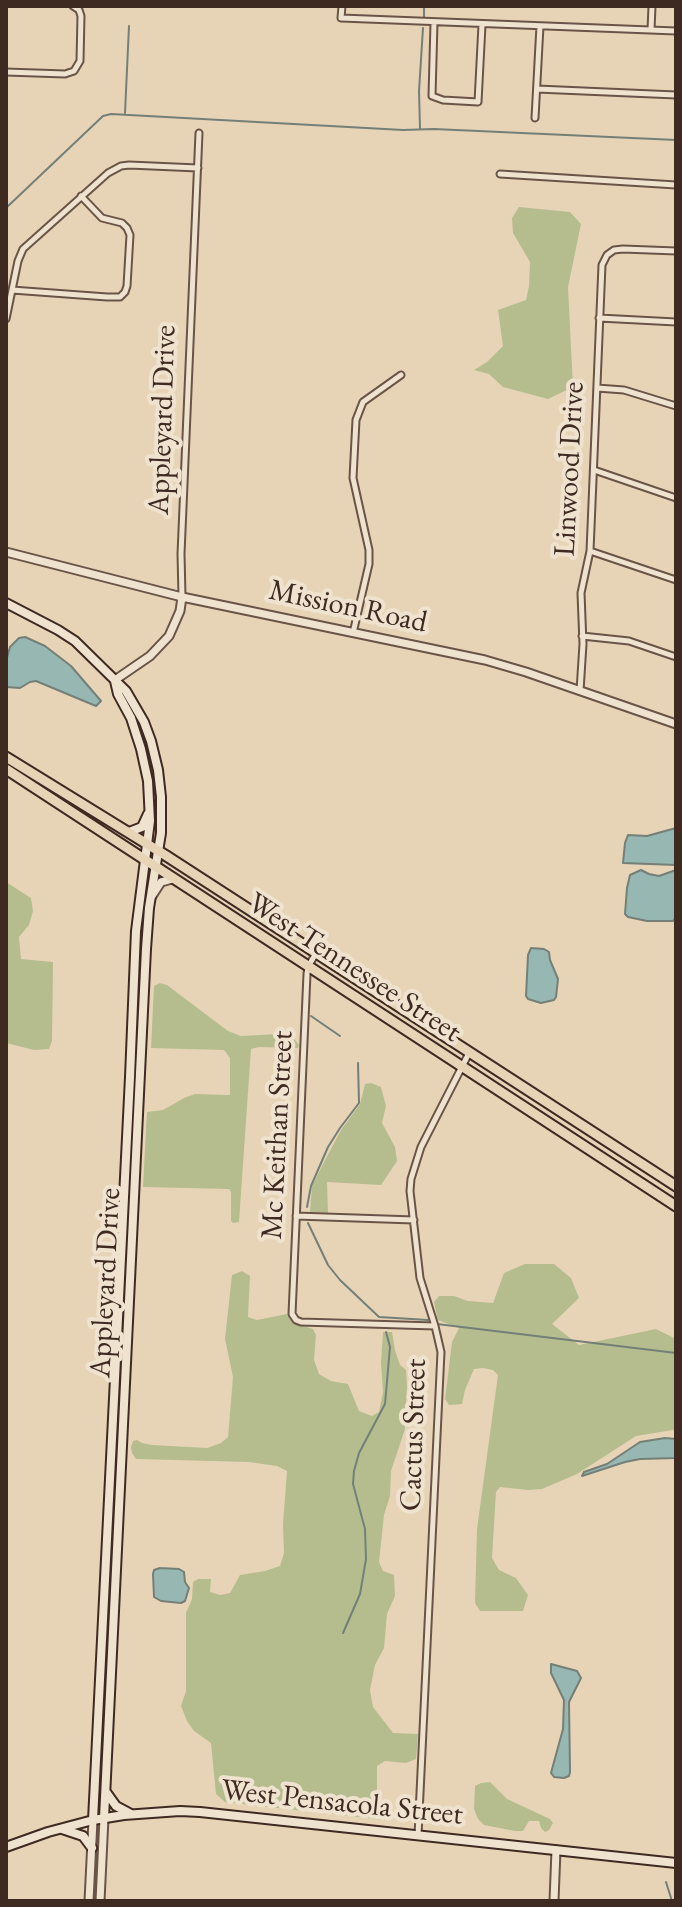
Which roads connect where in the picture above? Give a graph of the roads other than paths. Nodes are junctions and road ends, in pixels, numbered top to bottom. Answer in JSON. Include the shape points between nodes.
{"nodes":[{"id":1,"x":342,"y":6,"type":"edge"},
{"id":2,"x":652,"y":6,"type":"edge"},
{"id":3,"x":76,"y":8,"type":"edge"},
{"id":4,"x":434,"y":23,"type":"junction"},
{"id":5,"x":482,"y":25,"type":"junction"},
{"id":6,"x":540,"y":26,"type":"junction"},
{"id":7,"x":651,"y":30,"type":"junction"},
{"id":8,"x":676,"y":31,"type":"edge"},
{"id":9,"x":6,"y":72,"type":"edge"},
{"id":10,"x":537,"y":89,"type":"junction"},
{"id":11,"x":676,"y":95,"type":"edge"},
{"id":12,"x":535,"y":118,"type":"dead end"},
{"id":13,"x":199,"y":133,"type":"dead end"},
{"id":14,"x":198,"y":168,"type":"junction"},
{"id":15,"x":500,"y":174,"type":"dead end"},
{"id":16,"x":676,"y":185,"type":"edge"},
{"id":17,"x":81,"y":196,"type":"junction"},
{"id":18,"x":676,"y":251,"type":"edge"},
{"id":19,"x":12,"y":290,"type":"junction"},
{"id":20,"x":599,"y":318,"type":"junction"},
{"id":21,"x":6,"y":319,"type":"edge"},
{"id":22,"x":676,"y":322,"type":"edge"},
{"id":23,"x":401,"y":375,"type":"dead end"},
{"id":24,"x":597,"y":388,"type":"junction"},
{"id":25,"x":676,"y":406,"type":"edge"},
{"id":26,"x":594,"y":470,"type":"junction"},
{"id":27,"x":676,"y":498,"type":"edge"},
{"id":28,"x":590,"y":551,"type":"junction"},
{"id":29,"x":6,"y":552,"type":"edge"},
{"id":30,"x":676,"y":580,"type":"edge"},
{"id":31,"x":182,"y":597,"type":"junction"},
{"id":32,"x":6,"y":603,"type":"edge"},
{"id":33,"x":353,"y":633,"type":"junction"},
{"id":34,"x":582,"y":636,"type":"junction"},
{"id":35,"x":676,"y":657,"type":"edge"},
{"id":36,"x":115,"y":680,"type":"junction"},
{"id":37,"x":580,"y":691,"type":"junction"},
{"id":38,"x":676,"y":724,"type":"edge"},
{"id":39,"x":6,"y":757,"type":"edge"},
{"id":40,"x":6,"y":769,"type":"edge"},
{"id":41,"x":56,"y":803,"type":"junction"},
{"id":42,"x":82,"y":803,"type":"junction"},
{"id":43,"x":150,"y":809,"type":"junction"},
{"id":44,"x":129,"y":832,"type":"junction"},
{"id":45,"x":147,"y":844,"type":"junction"},
{"id":46,"x":158,"y":851,"type":"junction"},
{"id":47,"x":144,"y":861,"type":"junction"},
{"id":48,"x":155,"y":868,"type":"junction"},
{"id":49,"x":172,"y":879,"type":"junction"},
{"id":50,"x":150,"y":902,"type":"junction"},
{"id":51,"x":251,"y":911,"type":"junction"},
{"id":52,"x":225,"y":913,"type":"junction"},
{"id":53,"x":316,"y":953,"type":"junction"},
{"id":54,"x":308,"y":967,"type":"junction"},
{"id":55,"x":392,"y":1002,"type":"junction"},
{"id":56,"x":385,"y":1016,"type":"junction"},
{"id":57,"x":469,"y":1052,"type":"junction"},
{"id":58,"x":131,"y":1055,"type":"junction"},
{"id":59,"x":142,"y":1056,"type":"junction"},
{"id":60,"x":462,"y":1067,"type":"junction"},
{"id":61,"x":135,"y":1078,"type":"junction"},
{"id":62,"x":560,"y":1111,"type":"junction"},
{"id":63,"x":551,"y":1125,"type":"junction"},
{"id":64,"x":675,"y":1185,"type":"edge"},
{"id":65,"x":664,"y":1198,"type":"junction"},
{"id":66,"x":676,"y":1206,"type":"edge"},
{"id":67,"x":296,"y":1216,"type":"junction"},
{"id":68,"x":414,"y":1220,"type":"junction"},
{"id":69,"x":127,"y":1245,"type":"junction"},
{"id":70,"x":435,"y":1326,"type":"junction"},
{"id":71,"x":115,"y":1378,"type":"junction"},
{"id":72,"x":126,"y":1379,"type":"junction"},
{"id":73,"x":109,"y":1497,"type":"junction"},
{"id":74,"x":120,"y":1498,"type":"junction"},
{"id":75,"x":104,"y":1607,"type":"junction"},
{"id":76,"x":114,"y":1607,"type":"junction"},
{"id":77,"x":111,"y":1679,"type":"junction"},
{"id":78,"x":100,"y":1684,"type":"junction"},
{"id":79,"x":105,"y":1791,"type":"junction"},
{"id":80,"x":132,"y":1814,"type":"junction"},
{"id":81,"x":104,"y":1818,"type":"junction"},
{"id":82,"x":93,"y":1820,"type":"junction"},
{"id":83,"x":61,"y":1828,"type":"junction"},
{"id":84,"x":418,"y":1835,"type":"junction"},
{"id":85,"x":6,"y":1847,"type":"edge"},
{"id":86,"x":92,"y":1848,"type":"junction"},
{"id":87,"x":556,"y":1850,"type":"junction"},
{"id":88,"x":676,"y":1863,"type":"edge"},
{"id":89,"x":89,"y":1901,"type":"edge"},
{"id":90,"x":100,"y":1901,"type":"edge"},
{"id":91,"x":554,"y":1901,"type":"edge"}],
"edges":[{"from":1,"to":4,"type":"street","via":[[341,18]]},
{"from":2,"to":7,"type":"street"},
{"from":3,"to":9,"type":"street","via":[[81,16],[80,61],[74,71]]},
{"from":4,"to":5,"type":"street"},
{"from":4,"to":5,"type":"street","via":[[432,96],[478,102]]},
{"from":5,"to":6,"type":"street"},
{"from":6,"to":7,"type":"street"},
{"from":6,"to":10,"type":"street"},
{"from":7,"to":8,"type":"street"},
{"from":10,"to":11,"type":"street"},
{"from":10,"to":12,"type":"street"},
{"from":13,"to":14,"type":"street","name":"Appleyard Drive"},
{"from":14,"to":17,"type":"street","via":[[121,166]]},
{"from":14,"to":31,"type":"street","name":"Appleyard Drive"},
{"from":15,"to":16,"type":"street"},
{"from":17,"to":19,"type":"street","via":[[26,244]]},
{"from":17,"to":19,"type":"street","via":[[102,218],[127,228],[125,292],[107,297]]},
{"from":18,"to":20,"type":"street","name":"Linwood Drive","via":[[610,252],[602,265]]},
{"from":19,"to":21,"type":"street"},
{"from":20,"to":22,"type":"street"},
{"from":20,"to":24,"type":"street","name":"Linwood Drive"},
{"from":23,"to":33,"type":"street","via":[[363,402],[356,420],[353,478],[369,564]]},
{"from":24,"to":25,"type":"street","via":[[624,390]]},
{"from":24,"to":26,"type":"street","name":"Linwood Drive"},
{"from":26,"to":27,"type":"street"},
{"from":26,"to":28,"type":"street","name":"Linwood Drive"},
{"from":28,"to":30,"type":"street"},
{"from":28,"to":34,"type":"street","name":"Linwood Drive","via":[[581,593]]},
{"from":29,"to":31,"type":"street","name":"Mission Road"},
{"from":31,"to":33,"type":"street","name":"Mission Road"},
{"from":31,"to":36,"type":"street","name":"Appleyard Drive","via":[[169,636]]},
{"from":32,"to":36,"type":"main road","via":[[75,641]]},
{"from":33,"to":37,"type":"street","name":"Mission Road","via":[[485,660]]},
{"from":34,"to":35,"type":"street","via":[[629,641]]},
{"from":34,"to":37,"type":"street","name":"Linwood Drive"},
{"from":36,"to":43,"type":"main road","name":"Appleyard Drive","via":[[141,749]]},
{"from":36,"to":46,"type":"main road","name":"Appleyard Drive","via":[[144,722],[155,757],[161,797]]},
{"from":37,"to":38,"type":"street","name":"Mission Road"},
{"from":39,"to":42,"type":"main road","name":"West Tennessee Street"},
{"from":40,"to":41,"type":"main road","name":"West Tennessee Street"},
{"from":41,"to":42,"type":"main road"},
{"from":41,"to":47,"type":"main road","name":"West Tennessee Street"},
{"from":42,"to":44,"type":"main road","name":"West Tennessee Street"},
{"from":43,"to":44,"type":"main road","via":[[142,827]]},
{"from":43,"to":45,"type":"main road","name":"Appleyard Drive"},
{"from":44,"to":45,"type":"main road","name":"West Tennessee Street"},
{"from":45,"to":46,"type":"main road","name":"West Tennessee Street"},
{"from":45,"to":47,"type":"main road","name":"Appleyard Drive"},
{"from":46,"to":48,"type":"main road","name":"Appleyard Drive"},
{"from":46,"to":51,"type":"main road","name":"West Tennessee Street"},
{"from":47,"to":48,"type":"main road","name":"West Tennessee Street"},
{"from":47,"to":58,"type":"main road","name":"Appleyard Drive"},
{"from":48,"to":49,"type":"main road","name":"West Tennessee Street"},
{"from":48,"to":50,"type":"main road","name":"Appleyard Drive"},
{"from":49,"to":50,"type":"street","via":[[158,885]]},
{"from":49,"to":52,"type":"main road","name":"West Tennessee Street"},
{"from":50,"to":59,"type":"main road","name":"Appleyard Drive"},
{"from":51,"to":52,"type":"main road"},
{"from":51,"to":53,"type":"main road","name":"West Tennessee Street"},
{"from":52,"to":54,"type":"main road","name":"West Tennessee Street"},
{"from":53,"to":54,"type":"street","name":"Mc Keithan Street"},
{"from":53,"to":55,"type":"main road","name":"West Tennessee Street"},
{"from":54,"to":56,"type":"main road","name":"West Tennessee Street"},
{"from":54,"to":67,"type":"street","name":"Mc Keithan Street"},
{"from":55,"to":56,"type":"main road"},
{"from":55,"to":57,"type":"main road","name":"West Tennessee Street"},
{"from":56,"to":60,"type":"main road","name":"West Tennessee Street"},
{"from":57,"to":60,"type":"street","name":"Cactus Street"},
{"from":57,"to":62,"type":"main road","name":"West Tennessee Street"},
{"from":58,"to":59,"type":"street"},
{"from":58,"to":59,"type":"street"},
{"from":58,"to":61,"type":"main road","name":"Appleyard Drive"},
{"from":59,"to":61,"type":"main road","name":"Appleyard Drive"},
{"from":60,"to":63,"type":"main road","name":"West Tennessee Street"},
{"from":60,"to":68,"type":"street","name":"Cactus Street","via":[[413,1170]]},
{"from":61,"to":69,"type":"main road","name":"Appleyard Drive"},
{"from":62,"to":63,"type":"main road"},
{"from":62,"to":64,"type":"main road","name":"West Tennessee Street"},
{"from":63,"to":65,"type":"main road","name":"West Tennessee Street"},
{"from":64,"to":65,"type":"main road"},
{"from":65,"to":66,"type":"main road","name":"West Tennessee Street"},
{"from":67,"to":68,"type":"street"},
{"from":67,"to":70,"type":"street","name":"Mc Keithan Street","via":[[296,1320]]},
{"from":68,"to":70,"type":"street","name":"Cactus Street","via":[[420,1278]]},
{"from":69,"to":71,"type":"main road","name":"Appleyard Drive"},
{"from":69,"to":72,"type":"main road","name":"Appleyard Drive"},
{"from":70,"to":84,"type":"street","name":"Cactus Street","via":[[441,1369]]},
{"from":71,"to":72,"type":"street"},
{"from":71,"to":73,"type":"main road","name":"Appleyard Drive"},
{"from":72,"to":74,"type":"main road","name":"Appleyard Drive"},
{"from":73,"to":74,"type":"street"},
{"from":73,"to":75,"type":"main road","name":"Appleyard Drive"},
{"from":74,"to":76,"type":"main road","name":"Appleyard Drive"},
{"from":75,"to":76,"type":"street"},
{"from":75,"to":78,"type":"main road","name":"Appleyard Drive"},
{"from":76,"to":77,"type":"main road","name":"Appleyard Drive"},
{"from":77,"to":78,"type":"street"},
{"from":77,"to":79,"type":"main road","name":"Appleyard Drive"},
{"from":78,"to":82,"type":"main road","name":"Appleyard Drive"},
{"from":79,"to":80,"type":"main road"},
{"from":79,"to":81,"type":"main road","name":"Appleyard Drive"},
{"from":80,"to":81,"type":"main road","name":"West Pensacola Street"},
{"from":80,"to":84,"type":"main road","name":"West Pensacola Street","via":[[200,1812]]},
{"from":81,"to":82,"type":"main road","name":"West Pensacola Street"},
{"from":81,"to":90,"type":"street","name":"Appleyard Drive"},
{"from":82,"to":83,"type":"main road","name":"West Pensacola Street"},
{"from":82,"to":86,"type":"street","name":"Appleyard Drive"},
{"from":83,"to":85,"type":"main road","name":"West Pensacola Street"},
{"from":83,"to":86,"type":"main road","via":[[83,1836]]},
{"from":84,"to":87,"type":"main road","name":"West Pensacola Street"},
{"from":86,"to":89,"type":"street","name":"Appleyard Drive"},
{"from":87,"to":88,"type":"main road","name":"West Pensacola Street"},
{"from":87,"to":91,"type":"street"}]}
